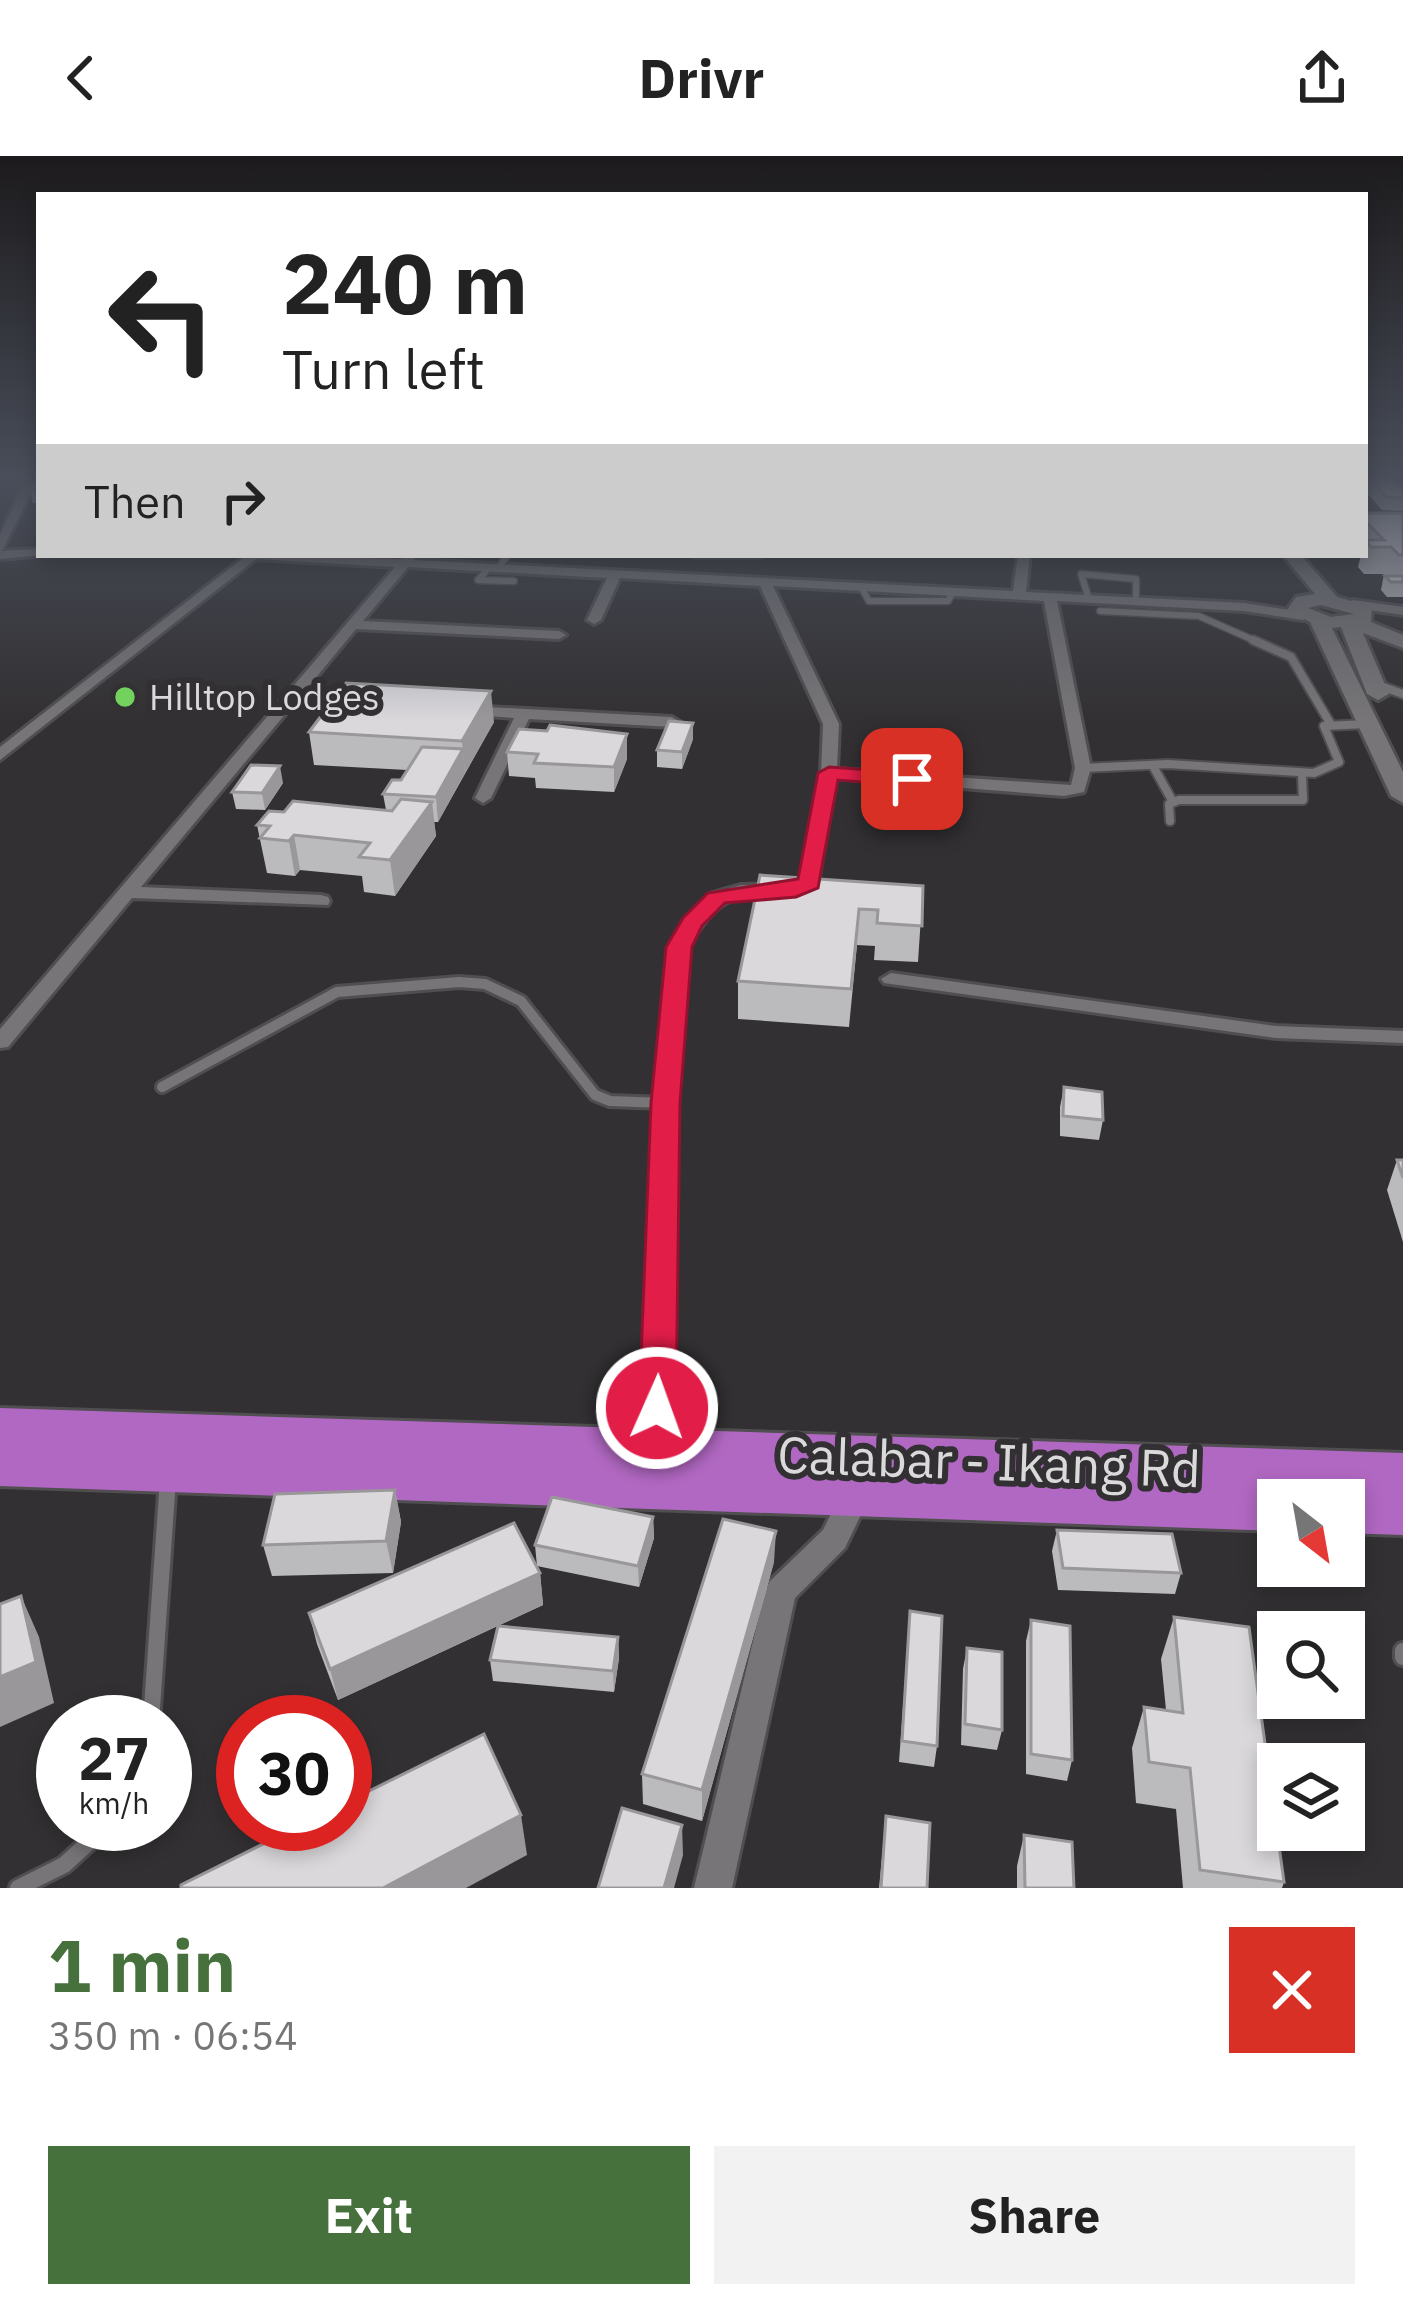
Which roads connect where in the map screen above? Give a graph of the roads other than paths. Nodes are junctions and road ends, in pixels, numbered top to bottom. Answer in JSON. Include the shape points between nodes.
{"nodes":[{"id":1,"x":245,"y":559,"type":"edge"},
{"id":2,"x":408,"y":559,"type":"edge"},
{"id":3,"x":504,"y":559,"type":"edge"},
{"id":4,"x":1024,"y":559,"type":"edge"},
{"id":5,"x":1278,"y":559,"type":"edge"},
{"id":6,"x":1293,"y":559,"type":"edge"},
{"id":7,"x":494,"y":568,"type":"junction"},
{"id":8,"x":614,"y":574,"type":"junction"},
{"id":9,"x":478,"y":580,"type":"junction"},
{"id":10,"x":514,"y":581,"type":"dead end"},
{"id":11,"x":765,"y":582,"type":"junction"},
{"id":12,"x":468,"y":593,"type":"dead end"},
{"id":13,"x":1019,"y":596,"type":"junction"},
{"id":14,"x":1050,"y":597,"type":"junction"},
{"id":15,"x":1089,"y":599,"type":"junction"},
{"id":16,"x":1136,"y":601,"type":"junction"},
{"id":17,"x":1312,"y":608,"type":"junction"},
{"id":18,"x":1100,"y":611,"type":"dead end"},
{"id":19,"x":1403,"y":615,"type":"edge"},
{"id":20,"x":1356,"y":617,"type":"junction"},
{"id":21,"x":593,"y":620,"type":"dead end"},
{"id":22,"x":354,"y":625,"type":"junction"},
{"id":23,"x":559,"y":635,"type":"dead end"},
{"id":24,"x":1403,"y":642,"type":"edge"},
{"id":25,"x":1374,"y":684,"type":"junction"},
{"id":26,"x":1403,"y":694,"type":"edge"},
{"id":27,"x":291,"y":700,"type":"junction"},
{"id":28,"x":384,"y":706,"type":"edge"},
{"id":29,"x":454,"y":710,"type":"edge"},
{"id":30,"x":524,"y":714,"type":"junction"},
{"id":31,"x":672,"y":722,"type":"edge"},
{"id":32,"x":1330,"y":723,"type":"junction"},
{"id":33,"x":1370,"y":724,"type":"junction"},
{"id":34,"x":1403,"y":749,"type":"edge"},
{"id":35,"x":0,"y":755,"type":"edge"},
{"id":36,"x":1153,"y":766,"type":"junction"},
{"id":37,"x":1083,"y":768,"type":"junction"},
{"id":38,"x":829,"y":773,"type":"junction"},
{"id":39,"x":1302,"y":773,"type":"junction"},
{"id":40,"x":1403,"y":796,"type":"edge"},
{"id":41,"x":482,"y":798,"type":"dead end"},
{"id":42,"x":1173,"y":802,"type":"junction"},
{"id":43,"x":1170,"y":820,"type":"dead end"},
{"id":44,"x":130,"y":892,"type":"junction"},
{"id":45,"x":321,"y":901,"type":"dead end"},
{"id":46,"x":891,"y":979,"type":"dead end"},
{"id":47,"x":1403,"y":1037,"type":"edge"},
{"id":48,"x":0,"y":1042,"type":"edge"},
{"id":49,"x":162,"y":1087,"type":"dead end"},
{"id":50,"x":665,"y":1103,"type":"junction"},
{"id":51,"x":0,"y":1429,"type":"edge"},
{"id":52,"x":656,"y":1452,"type":"junction"},
{"id":53,"x":174,"y":1453,"type":"junction"},
{"id":54,"x":0,"y":1464,"type":"edge"},
{"id":55,"x":1403,"y":1474,"type":"edge"},
{"id":56,"x":855,"y":1496,"type":"junction"},
{"id":57,"x":1257,"y":1507,"type":"edge"},
{"id":58,"x":1365,"y":1511,"type":"edge"},
{"id":59,"x":1403,"y":1512,"type":"edge"},
{"id":60,"x":153,"y":1695,"type":"edge"},
{"id":61,"x":79,"y":1851,"type":"edge"},
{"id":62,"x":18,"y":1888,"type":"edge"},
{"id":63,"x":713,"y":1888,"type":"edge"}],
"edges":[{"from":1,"to":35,"type":"street"},
{"from":2,"to":7,"type":"street"},
{"from":2,"to":22,"type":"street"},
{"from":3,"to":7,"type":"lane"},
{"from":4,"to":13,"type":"street"},
{"from":5,"to":17,"type":"main road"},
{"from":6,"to":17,"type":"main road"},
{"from":7,"to":8,"type":"street"},
{"from":7,"to":9,"type":"lane"},
{"from":8,"to":11,"type":"street"},
{"from":8,"to":21,"type":"street"},
{"from":9,"to":10,"type":"lane"},
{"from":9,"to":12,"type":"lane"},
{"from":11,"to":13,"type":"street"},
{"from":11,"to":38,"type":"street","via":[[831,724]]},
{"from":13,"to":14,"type":"street"},
{"from":14,"to":15,"type":"street"},
{"from":14,"to":37,"type":"street"},
{"from":15,"to":16,"type":"street"},
{"from":15,"to":16,"type":"lane","via":[[1082,574],[1089,572],[1136,579]]},
{"from":16,"to":17,"type":"street"},
{"from":17,"to":20,"type":"main road"},
{"from":17,"to":33,"type":"main road"},
{"from":18,"to":32,"type":"lane","via":[[1199,616],[1291,657]]},
{"from":19,"to":20,"type":"street"},
{"from":20,"to":24,"type":"main road"},
{"from":20,"to":25,"type":"main road"},
{"from":22,"to":23,"type":"street"},
{"from":22,"to":27,"type":"street"},
{"from":25,"to":26,"type":"lane"},
{"from":25,"to":34,"type":"main road"},
{"from":27,"to":28,"type":"street"},
{"from":27,"to":44,"type":"street"},
{"from":29,"to":30,"type":"street"},
{"from":30,"to":31,"type":"street"},
{"from":30,"to":41,"type":"street"},
{"from":32,"to":33,"type":"lane"},
{"from":32,"to":39,"type":"lane","via":[[1324,726],[1339,762]]},
{"from":33,"to":40,"type":"main road"},
{"from":36,"to":37,"type":"lane"},
{"from":36,"to":39,"type":"lane"},
{"from":36,"to":42,"type":"lane"},
{"from":37,"to":38,"type":"street","via":[[1083,783],[1064,791]]},
{"from":38,"to":50,"type":"street","via":[[809,883],[717,898],[683,938]]},
{"from":39,"to":42,"type":"lane","via":[[1303,800]]},
{"from":42,"to":43,"type":"lane"},
{"from":44,"to":45,"type":"street"},
{"from":44,"to":48,"type":"street"},
{"from":46,"to":47,"type":"street","via":[[1276,1032]]},
{"from":49,"to":50,"type":"lane","via":[[338,992],[459,982],[521,1001],[595,1095]]},
{"from":50,"to":52,"type":"street"},
{"from":51,"to":53,"type":"highway","name":"Calabar - Ikang Rd"},
{"from":52,"to":53,"type":"highway","name":"Calabar - Ikang Rd"},
{"from":52,"to":55,"type":"highway","name":"Calabar - Ikang Rd"},
{"from":53,"to":54,"type":"highway","name":"Calabar - Ikang Rd"},
{"from":53,"to":56,"type":"highway","name":"Calabar - Ikang Rd"},
{"from":53,"to":60,"type":"lane"},
{"from":56,"to":57,"type":"highway","name":"Calabar - Ikang Rd"},
{"from":56,"to":63,"type":"street","via":[[835,1539],[781,1591]]},
{"from":58,"to":59,"type":"highway"},
{"from":61,"to":62,"type":"lane"}]}
